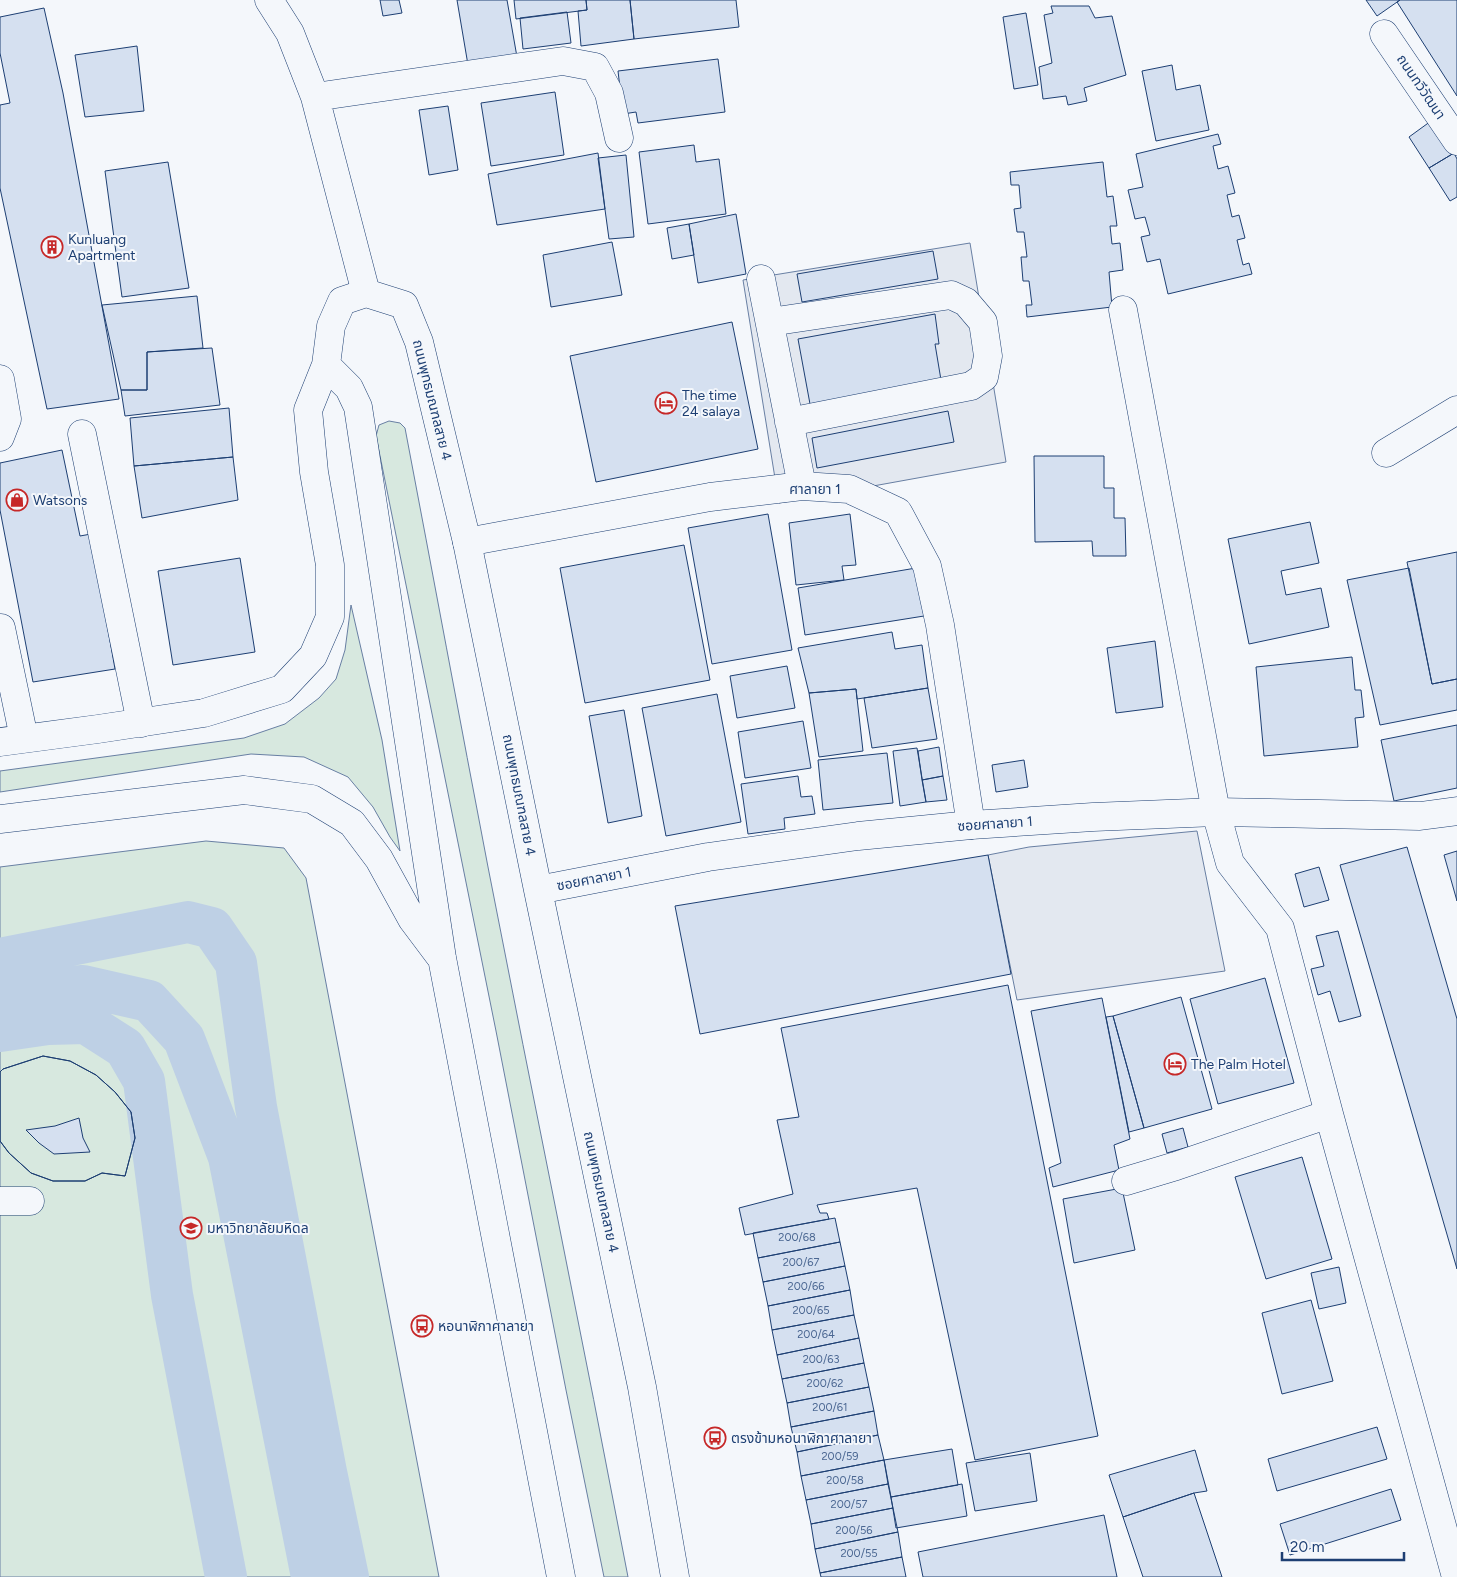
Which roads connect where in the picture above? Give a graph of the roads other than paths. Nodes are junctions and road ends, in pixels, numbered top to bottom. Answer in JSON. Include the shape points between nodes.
{"nodes":[{"id":1,"x":269,"y":0,"type":"edge"},
{"id":2,"x":1384,"y":34,"type":"dead end"},
{"id":3,"x":315,"y":98,"type":"junction"},
{"id":4,"x":618,"y":138,"type":"dead end"},
{"id":5,"x":1457,"y":141,"type":"edge"},
{"id":6,"x":761,"y":280,"type":"dead end"},
{"id":7,"x":366,"y":294,"type":"junction"},
{"id":8,"x":1123,"y":310,"type":"dead end"},
{"id":9,"x":770,"y":322,"type":"junction"},
{"id":10,"x":326,"y":365,"type":"junction"},
{"id":11,"x":0,"y":379,"type":"edge"},
{"id":12,"x":1457,"y":410,"type":"edge"},
{"id":13,"x":789,"y":422,"type":"junction"},
{"id":14,"x":82,"y":434,"type":"dead end"},
{"id":15,"x":0,"y":438,"type":"edge"},
{"id":16,"x":1386,"y":453,"type":"dead end"},
{"id":17,"x":802,"y":486,"type":"junction"},
{"id":18,"x":467,"y":542,"type":"junction"},
{"id":19,"x":0,"y":626,"type":"edge"},
{"id":20,"x":141,"y":723,"type":"junction"},
{"id":21,"x":12,"y":740,"type":"edge"},
{"id":22,"x":1457,"y":811,"type":"edge"},
{"id":23,"x":1216,"y":812,"type":"junction"},
{"id":24,"x":0,"y":819,"type":"edge"},
{"id":25,"x":971,"y":825,"type":"junction"},
{"id":26,"x":538,"y":890,"type":"junction"},
{"id":27,"x":442,"y":958,"type":"junction"},
{"id":28,"x":1329,"y":1114,"type":"junction"},
{"id":29,"x":1126,"y":1181,"type":"dead end"},
{"id":30,"x":0,"y":1201,"type":"edge"},
{"id":31,"x":30,"y":1201,"type":"dead end"},
{"id":32,"x":561,"y":1577,"type":"edge"},
{"id":33,"x":675,"y":1577,"type":"edge"},
{"id":34,"x":1456,"y":1577,"type":"edge"}],
"edges":[{"from":1,"to":3,"type":"main road","via":[[290,33]]},
{"from":2,"to":5,"type":"main road","name":"ถนนทวีวัฒนา"},
{"from":3,"to":4,"type":"main road","via":[[563,61],[595,67],[609,93]]},
{"from":3,"to":7,"type":"main road"},
{"from":6,"to":9,"type":"main road"},
{"from":7,"to":10,"type":"main road","via":[[342,301],[331,326]]},
{"from":7,"to":18,"type":"main road","name":"ถนนพุทธมณฑลสาย 4","via":[[404,305],[412,323]]},
{"from":8,"to":23,"type":"main road"},
{"from":9,"to":13,"type":"main road"},
{"from":9,"to":13,"type":"main road","via":[[950,295],[966,302],[983,322],[988,356],[984,377],[971,386]]},
{"from":10,"to":20,"type":"main road","via":[[308,410],[314,472],[330,565],[330,617],[313,656],[282,688],[204,713]]},
{"from":10,"to":27,"type":"main road","via":[[349,388],[358,407]]},
{"from":11,"to":15,"type":"main road","via":[[7,419]]},
{"from":12,"to":16,"type":"main road"},
{"from":13,"to":17,"type":"main road"},
{"from":14,"to":20,"type":"main road"},
{"from":17,"to":18,"type":"main road","name":"ศาลายา 1","via":[[710,497]]},
{"from":17,"to":25,"type":"main road","name":"ศาลายา 1","via":[[849,489],[898,512],[927,566],[940,626]]},
{"from":18,"to":26,"type":"main road","name":"ถนนพุทธมณฑลสาย 4"},
{"from":19,"to":21,"type":"main road"},
{"from":20,"to":21,"type":"main road"},
{"from":22,"to":23,"type":"main road","name":"ซอยศาลายา 1","via":[[1420,816]]},
{"from":23,"to":25,"type":"main road","name":"ซอยศาลายา 1"},
{"from":23,"to":28,"type":"main road","via":[[1230,863],[1280,928]]},
{"from":24,"to":27,"type":"main road","via":[[244,790],[312,799],[352,822],[379,859],[412,919]]},
{"from":25,"to":26,"type":"main road","name":"ซอยศาลายา 1","via":[[858,836],[708,857]]},
{"from":26,"to":33,"type":"main road","name":"ถนนพุทธมณฑลสาย 4","via":[[642,1387]]},
{"from":27,"to":32,"type":"main road"},
{"from":28,"to":29,"type":"main road"},
{"from":28,"to":34,"type":"main road"},
{"from":30,"to":31,"type":"main road"}]}
